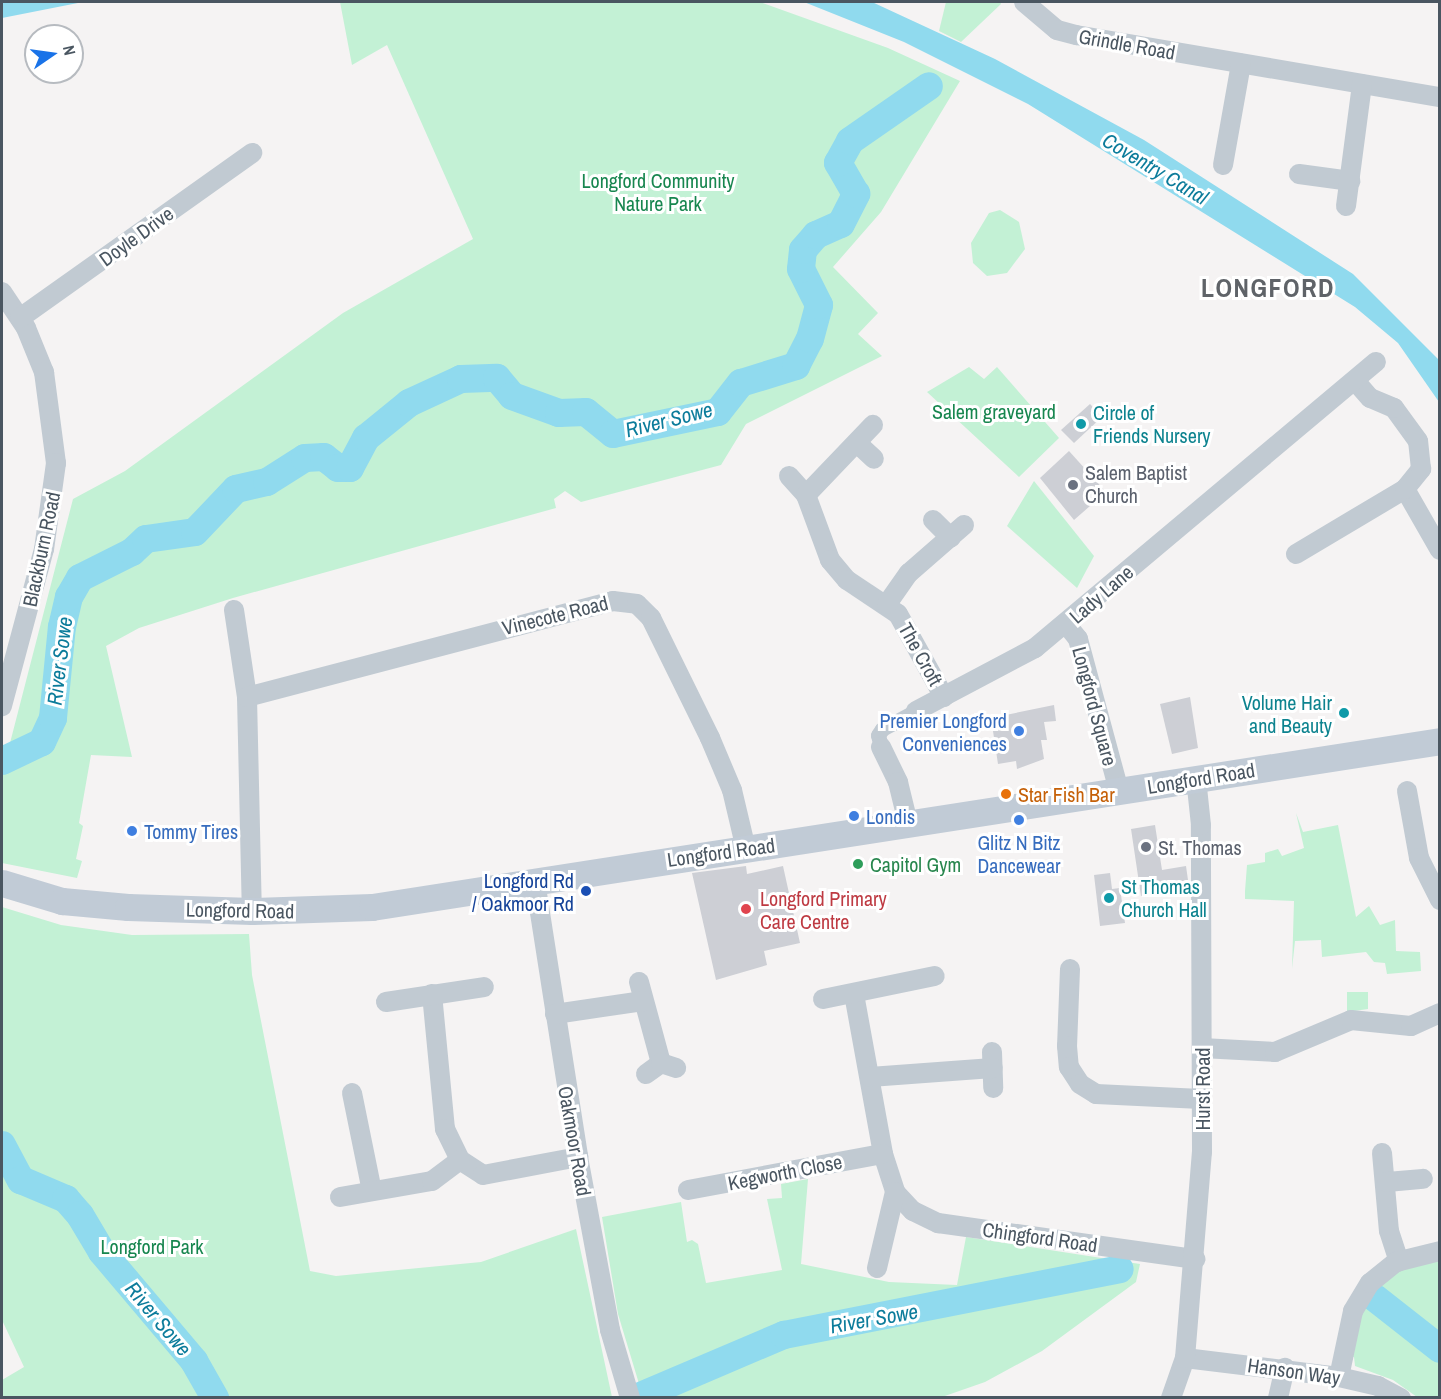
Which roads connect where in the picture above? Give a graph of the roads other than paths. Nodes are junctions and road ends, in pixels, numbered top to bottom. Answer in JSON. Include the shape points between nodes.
{"nodes":[{"id":1,"x":1024,"y":2,"type":"edge"},
{"id":2,"x":1241,"y":64,"type":"junction"},
{"id":3,"x":1362,"y":84,"type":"junction"},
{"id":4,"x":1440,"y":97,"type":"edge"},
{"id":5,"x":252,"y":153,"type":"dead end"},
{"id":6,"x":1223,"y":165,"type":"dead end"},
{"id":7,"x":1299,"y":174,"type":"dead end"},
{"id":8,"x":1351,"y":181,"type":"junction"},
{"id":9,"x":1346,"y":206,"type":"dead end"},
{"id":10,"x":2,"y":292,"type":"edge"},
{"id":11,"x":20,"y":318,"type":"junction"},
{"id":12,"x":1376,"y":362,"type":"dead end"},
{"id":13,"x":1356,"y":382,"type":"junction"},
{"id":14,"x":873,"y":425,"type":"dead end"},
{"id":15,"x":857,"y":443,"type":"junction"},
{"id":16,"x":874,"y":459,"type":"dead end"},
{"id":17,"x":789,"y":476,"type":"dead end"},
{"id":18,"x":1406,"y":489,"type":"junction"},
{"id":19,"x":806,"y":495,"type":"junction"},
{"id":20,"x":933,"y":520,"type":"dead end"},
{"id":21,"x":1440,"y":550,"type":"edge"},
{"id":22,"x":1296,"y":555,"type":"dead end"},
{"id":23,"x":887,"y":604,"type":"junction"},
{"id":24,"x":234,"y":610,"type":"dead end"},
{"id":25,"x":1066,"y":624,"type":"junction"},
{"id":26,"x":247,"y":697,"type":"junction"},
{"id":27,"x":944,"y":697,"type":"junction"},
{"id":28,"x":2,"y":706,"type":"edge"},
{"id":29,"x":916,"y":711,"type":"joint"},
{"id":30,"x":1440,"y":741,"type":"edge"},
{"id":31,"x":881,"y":747,"type":"joint"},
{"id":32,"x":1196,"y":778,"type":"junction"},
{"id":33,"x":1119,"y":791,"type":"junction"},
{"id":34,"x":1407,"y":791,"type":"dead end"},
{"id":35,"x":908,"y":823,"type":"junction"},
{"id":36,"x":746,"y":849,"type":"junction"},
{"id":37,"x":535,"y":881,"type":"junction"},
{"id":38,"x":2,"y":883,"type":"edge"},
{"id":39,"x":1440,"y":900,"type":"edge"},
{"id":40,"x":252,"y":911,"type":"junction"},
{"id":41,"x":1070,"y":969,"type":"dead end"},
{"id":42,"x":935,"y":976,"type":"dead end"},
{"id":43,"x":484,"y":987,"type":"dead end"},
{"id":44,"x":432,"y":994,"type":"junction"},
{"id":45,"x":854,"y":994,"type":"junction"},
{"id":46,"x":823,"y":999,"type":"dead end"},
{"id":47,"x":386,"y":1002,"type":"dead end"},
{"id":48,"x":1440,"y":1013,"type":"edge"},
{"id":49,"x":555,"y":1014,"type":"junction"},
{"id":50,"x":1202,"y":1048,"type":"junction"},
{"id":51,"x":661,"y":1068,"type":"dead end"},
{"id":52,"x":993,"y":1069,"type":"dead end"},
{"id":53,"x":870,"y":1077,"type":"junction"},
{"id":54,"x":352,"y":1093,"type":"dead end"},
{"id":55,"x":1201,"y":1099,"type":"junction"},
{"id":56,"x":1382,"y":1153,"type":"dead end"},
{"id":57,"x":883,"y":1154,"type":"junction"},
{"id":58,"x":578,"y":1157,"type":"junction"},
{"id":59,"x":460,"y":1160,"type":"junction"},
{"id":60,"x":1423,"y":1179,"type":"dead end"},
{"id":61,"x":1388,"y":1182,"type":"junction"},
{"id":62,"x":688,"y":1190,"type":"dead end"},
{"id":63,"x":372,"y":1191,"type":"junction"},
{"id":64,"x":895,"y":1192,"type":"junction"},
{"id":65,"x":340,"y":1197,"type":"dead end"},
{"id":66,"x":1440,"y":1251,"type":"edge"},
{"id":67,"x":1195,"y":1259,"type":"junction"},
{"id":68,"x":1399,"y":1261,"type":"junction"},
{"id":69,"x":877,"y":1268,"type":"dead end"},
{"id":70,"x":1185,"y":1358,"type":"junction"},
{"id":71,"x":1285,"y":1368,"type":"junction"},
{"id":72,"x":1339,"y":1377,"type":"junction"},
{"id":73,"x":628,"y":1393,"type":"edge"},
{"id":74,"x":1171,"y":1398,"type":"edge"},
{"id":75,"x":1278,"y":1398,"type":"edge"},
{"id":76,"x":1401,"y":1398,"type":"edge"}],
"edges":[{"from":1,"to":2,"type":"street","name":"Grindle Road","via":[[1056,30]]},
{"from":2,"to":3,"type":"street","name":"Grindle Road"},
{"from":2,"to":6,"type":"street"},
{"from":3,"to":4,"type":"street","name":"Grindle Road"},
{"from":3,"to":8,"type":"street"},
{"from":5,"to":11,"type":"street","name":"Doyle Drive"},
{"from":7,"to":8,"type":"street"},
{"from":8,"to":9,"type":"street"},
{"from":10,"to":11,"type":"street","name":"Blackburn Road"},
{"from":11,"to":28,"type":"street","name":"Blackburn Road","via":[[47,389],[56,485],[44,549]]},
{"from":12,"to":13,"type":"street","name":"Lady Lane"},
{"from":13,"to":18,"type":"street","via":[[1370,398],[1394,408],[1418,441],[1421,469]]},
{"from":13,"to":25,"type":"street","name":"Lady Lane"},
{"from":14,"to":15,"type":"street"},
{"from":15,"to":16,"type":"street"},
{"from":15,"to":19,"type":"street"},
{"from":17,"to":19,"type":"street","name":"The Croft"},
{"from":18,"to":21,"type":"street"},
{"from":18,"to":22,"type":"street"},
{"from":19,"to":23,"type":"street","name":"The Croft","via":[[830,560],[847,580]]},
{"from":20,"to":23,"type":"street","via":[[958,531],[909,573]]},
{"from":23,"to":27,"type":"street","name":"The Croft","via":[[906,623]]},
{"from":24,"to":26,"type":"street"},
{"from":25,"to":27,"type":"street","name":"Lady Lane","via":[[1005,667]]},
{"from":25,"to":33,"type":"street","name":"Longford Square","via":[[1078,639]]},
{"from":26,"to":36,"type":"street","name":"Vinecote Road","via":[[618,600],[637,604],[651,618],[712,742],[732,790]]},
{"from":26,"to":40,"type":"street"},
{"from":27,"to":29,"type":"street","name":"Lady Lane"},
{"from":29,"to":31,"type":"street","name":"Lady Lane","via":[[882,729],[878,735]]},
{"from":30,"to":32,"type":"main road","name":"Longford Road"},
{"from":31,"to":35,"type":"street","name":"Lady Lane","via":[[898,782]]},
{"from":32,"to":33,"type":"main road","name":"Longford Road"},
{"from":32,"to":50,"type":"street","name":"Hurst Road","via":[[1201,825]]},
{"from":33,"to":35,"type":"main road","name":"Longford Road"},
{"from":34,"to":39,"type":"street","via":[[1419,858]]},
{"from":35,"to":36,"type":"main road","name":"Longford Road"},
{"from":36,"to":37,"type":"main road","name":"Longford Road"},
{"from":37,"to":40,"type":"main road","name":"Longford Road","via":[[372,907]]},
{"from":37,"to":49,"type":"street","name":"Oakmoor Road"},
{"from":38,"to":40,"type":"main road","name":"Longford Road","via":[[62,901]]},
{"from":41,"to":55,"type":"street","via":[[1067,1046],[1069,1067],[1080,1084],[1096,1094]]},
{"from":42,"to":45,"type":"street"},
{"from":43,"to":44,"type":"street"},
{"from":44,"to":47,"type":"street"},
{"from":44,"to":59,"type":"street","via":[[445,1129]]},
{"from":45,"to":46,"type":"street"},
{"from":45,"to":53,"type":"street","name":"Chingford Road"},
{"from":48,"to":50,"type":"street","via":[[1411,1026],[1351,1020],[1275,1052]]},
{"from":49,"to":51,"type":"street","via":[[641,991]]},
{"from":49,"to":58,"type":"street","name":"Oakmoor Road"},
{"from":50,"to":55,"type":"street","name":"Hurst Road"},
{"from":52,"to":53,"type":"street"},
{"from":53,"to":57,"type":"street","name":"Chingford Road"},
{"from":54,"to":63,"type":"street"},
{"from":55,"to":67,"type":"street","name":"Hurst Road"},
{"from":56,"to":61,"type":"street"},
{"from":57,"to":62,"type":"street","name":"Kegworth Close"},
{"from":57,"to":64,"type":"street","name":"Chingford Road"},
{"from":58,"to":59,"type":"street","via":[[483,1175]]},
{"from":58,"to":73,"type":"street","name":"Oakmoor Road"},
{"from":59,"to":63,"type":"street","via":[[432,1180]]},
{"from":60,"to":61,"type":"street"},
{"from":61,"to":68,"type":"street","via":[[1389,1232]]},
{"from":63,"to":65,"type":"street"},
{"from":64,"to":67,"type":"street","name":"Chingford Road","via":[[913,1211],[938,1223]]},
{"from":64,"to":69,"type":"street"},
{"from":66,"to":68,"type":"street"},
{"from":67,"to":70,"type":"street","name":"Hurst Road"},
{"from":68,"to":72,"type":"street","via":[[1381,1272],[1357,1302]]},
{"from":70,"to":71,"type":"street","name":"Hanson Way"},
{"from":70,"to":74,"type":"street","name":"Hurst Road"},
{"from":71,"to":72,"type":"street","name":"Hanson Way"},
{"from":71,"to":75,"type":"street"},
{"from":72,"to":76,"type":"street","name":"Hanson Way","via":[[1378,1386]]}]}
